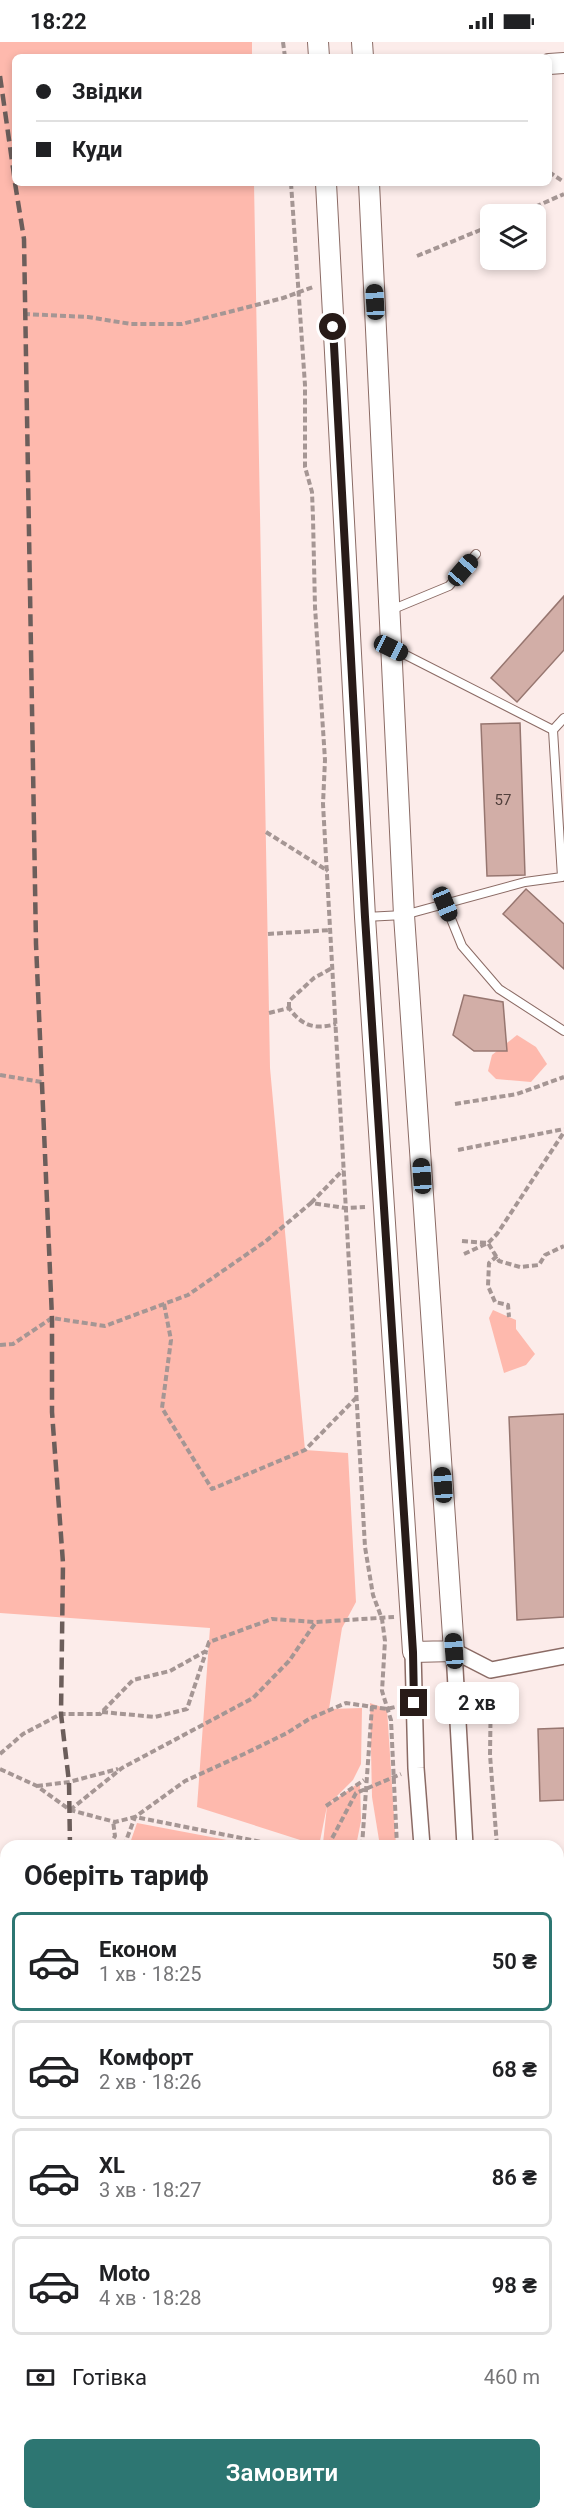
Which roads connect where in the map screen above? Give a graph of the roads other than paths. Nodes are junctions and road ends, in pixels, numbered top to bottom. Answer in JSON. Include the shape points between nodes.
{"nodes":[{"id":1,"x":326,"y":186,"type":"edge"},
{"id":2,"x":369,"y":186,"type":"edge"},
{"id":3,"x":476,"y":554,"type":"dead end"},
{"id":4,"x":390,"y":610,"type":"junction"},
{"id":5,"x":391,"y":648,"type":"junction"},
{"id":6,"x":564,"y":718,"type":"edge"},
{"id":7,"x":554,"y":730,"type":"junction"},
{"id":8,"x":563,"y":879,"type":"edge"},
{"id":9,"x":445,"y":904,"type":"junction"},
{"id":10,"x":404,"y":915,"type":"junction"},
{"id":11,"x":365,"y":917,"type":"junction"},
{"id":12,"x":564,"y":1031,"type":"edge"},
{"id":13,"x":454,"y":1651,"type":"junction"},
{"id":14,"x":413,"y":1652,"type":"junction"},
{"id":15,"x":564,"y":1656,"type":"edge"},
{"id":16,"x":422,"y":1840,"type":"edge"},
{"id":17,"x":465,"y":1840,"type":"edge"}],
"edges":[{"from":1,"to":11,"type":"street"},
{"from":2,"to":4,"type":"street"},
{"from":3,"to":4,"type":"lane","via":[[449,586]]},
{"from":4,"to":5,"type":"street"},
{"from":5,"to":7,"type":"lane"},
{"from":5,"to":10,"type":"street"},
{"from":6,"to":7,"type":"lane"},
{"from":7,"to":8,"type":"lane"},
{"from":8,"to":9,"type":"lane","via":[[525,882]]},
{"from":9,"to":10,"type":"lane"},
{"from":9,"to":12,"type":"lane","via":[[462,946],[500,989]]},
{"from":10,"to":11,"type":"lane"},
{"from":10,"to":13,"type":"street"},
{"from":11,"to":14,"type":"street"},
{"from":13,"to":14,"type":"street"},
{"from":13,"to":15,"type":"street","via":[[491,1670]]},
{"from":13,"to":17,"type":"street"},
{"from":14,"to":16,"type":"street"}]}
